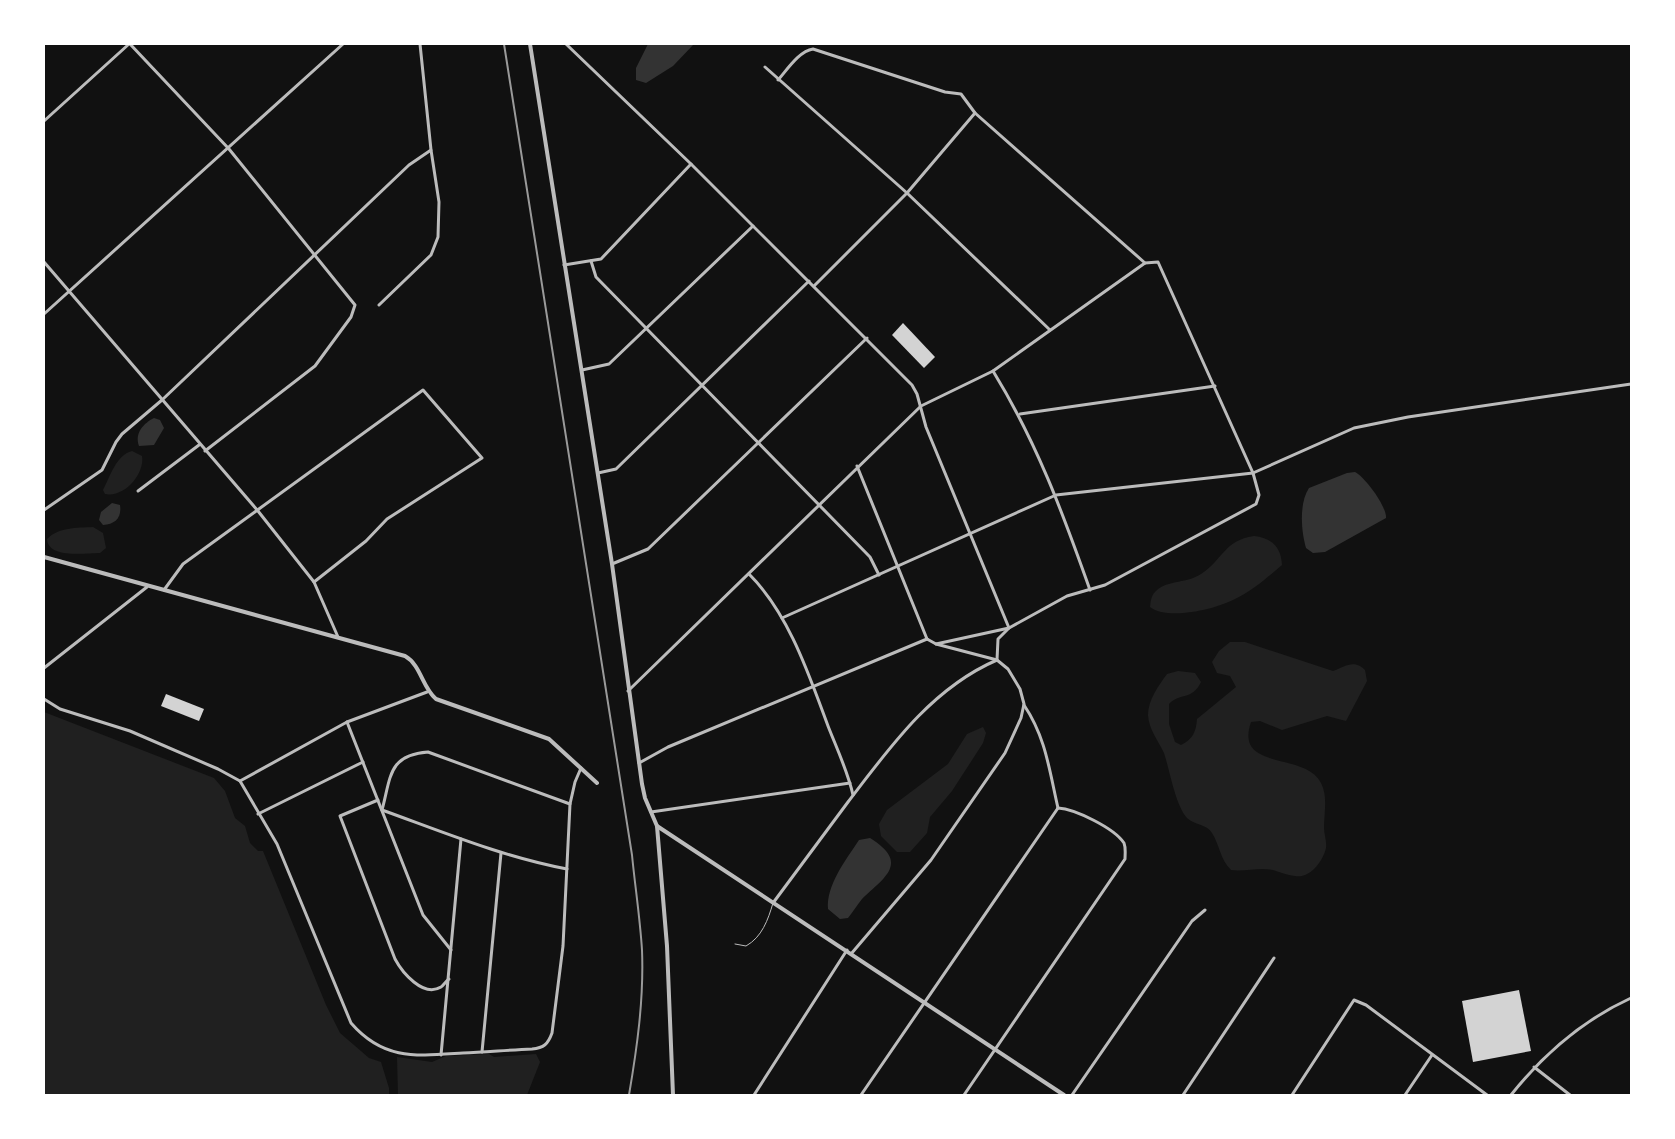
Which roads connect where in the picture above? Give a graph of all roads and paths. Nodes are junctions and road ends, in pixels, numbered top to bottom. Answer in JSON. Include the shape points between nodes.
{"nodes":[{"id":1,"x":129,"y":44,"type":"edge"},
{"id":2,"x":344,"y":44,"type":"edge"},
{"id":3,"x":420,"y":44,"type":"edge"},
{"id":4,"x":530,"y":44,"type":"edge"},
{"id":5,"x":566,"y":44,"type":"edge"},
{"id":6,"x":765,"y":67,"type":"dead end"},
{"id":7,"x":778,"y":80,"type":"junction"},
{"id":8,"x":975,"y":113,"type":"junction"},
{"id":9,"x":44,"y":121,"type":"edge"},
{"id":10,"x":229,"y":149,"type":"junction"},
{"id":11,"x":431,"y":150,"type":"junction"},
{"id":12,"x":691,"y":164,"type":"junction"},
{"id":13,"x":907,"y":193,"type":"junction"},
{"id":14,"x":753,"y":226,"type":"junction"},
{"id":15,"x":315,"y":256,"type":"junction"},
{"id":16,"x":591,"y":260,"type":"junction"},
{"id":17,"x":44,"y":262,"type":"edge"},
{"id":18,"x":1145,"y":263,"type":"junction"},
{"id":19,"x":564,"y":265,"type":"junction"},
{"id":20,"x":809,"y":281,"type":"junction"},
{"id":21,"x":814,"y":286,"type":"junction"},
{"id":22,"x":69,"y":292,"type":"junction"},
{"id":23,"x":379,"y":305,"type":"dead end"},
{"id":24,"x":44,"y":314,"type":"edge"},
{"id":25,"x":646,"y":330,"type":"junction"},
{"id":26,"x":1050,"y":330,"type":"junction"},
{"id":27,"x":867,"y":338,"type":"junction"},
{"id":28,"x":582,"y":370,"type":"junction"},
{"id":29,"x":993,"y":371,"type":"junction"},
{"id":30,"x":1631,"y":384,"type":"edge"},
{"id":31,"x":702,"y":386,"type":"junction"},
{"id":32,"x":1215,"y":386,"type":"junction"},
{"id":33,"x":162,"y":400,"type":"junction"},
{"id":34,"x":921,"y":406,"type":"junction"},
{"id":35,"x":1020,"y":414,"type":"junction"},
{"id":36,"x":759,"y":443,"type":"junction"},
{"id":37,"x":199,"y":445,"type":"junction"},
{"id":38,"x":205,"y":451,"type":"junction"},
{"id":39,"x":857,"y":466,"type":"junction"},
{"id":40,"x":598,"y":473,"type":"junction"},
{"id":41,"x":1253,"y":473,"type":"junction"},
{"id":42,"x":138,"y":491,"type":"dead end"},
{"id":43,"x":1056,"y":495,"type":"junction"},
{"id":44,"x":819,"y":505,"type":"junction"},
{"id":45,"x":44,"y":510,"type":"edge"},
{"id":46,"x":258,"y":511,"type":"junction"},
{"id":47,"x":970,"y":534,"type":"junction"},
{"id":48,"x":44,"y":557,"type":"edge"},
{"id":49,"x":612,"y":564,"type":"junction"},
{"id":50,"x":898,"y":566,"type":"junction"},
{"id":51,"x":749,"y":574,"type":"junction"},
{"id":52,"x":879,"y":575,"type":"junction"},
{"id":53,"x":314,"y":582,"type":"junction"},
{"id":54,"x":147,"y":587,"type":"junction"},
{"id":55,"x":1090,"y":590,"type":"junction"},
{"id":56,"x":164,"y":591,"type":"junction"},
{"id":57,"x":782,"y":618,"type":"junction"},
{"id":58,"x":1009,"y":628,"type":"junction"},
{"id":59,"x":338,"y":637,"type":"junction"},
{"id":60,"x":927,"y":639,"type":"junction"},
{"id":61,"x":936,"y":644,"type":"junction"},
{"id":62,"x":997,"y":660,"type":"junction"},
{"id":63,"x":44,"y":668,"type":"edge"},
{"id":64,"x":813,"y":687,"type":"junction"},
{"id":65,"x":628,"y":691,"type":"junction"},
{"id":66,"x":427,"y":692,"type":"junction"},
{"id":67,"x":44,"y":699,"type":"edge"},
{"id":68,"x":1024,"y":704,"type":"junction"},
{"id":69,"x":347,"y":722,"type":"junction"},
{"id":70,"x":363,"y":762,"type":"junction"},
{"id":71,"x":639,"y":764,"type":"junction"},
{"id":72,"x":581,"y":768,"type":"junction"},
{"id":73,"x":240,"y":781,"type":"junction"},
{"id":74,"x":597,"y":783,"type":"dead end"},
{"id":75,"x":850,"y":783,"type":"junction"},
{"id":76,"x":853,"y":796,"type":"junction"},
{"id":77,"x":378,"y":800,"type":"junction"},
{"id":78,"x":570,"y":804,"type":"junction"},
{"id":79,"x":1058,"y":808,"type":"junction"},
{"id":80,"x":382,"y":810,"type":"junction"},
{"id":81,"x":651,"y":812,"type":"junction"},
{"id":82,"x":258,"y":814,"type":"junction"},
{"id":83,"x":657,"y":826,"type":"junction"},
{"id":84,"x":461,"y":839,"type":"junction"},
{"id":85,"x":501,"y":853,"type":"junction"},
{"id":86,"x":567,"y":869,"type":"junction"},
{"id":87,"x":773,"y":903,"type":"junction"},
{"id":88,"x":1205,"y":910,"type":"dead end"},
{"id":89,"x":735,"y":944,"type":"dead end"},
{"id":90,"x":450,"y":950,"type":"junction"},
{"id":91,"x":847,"y":950,"type":"junction"},
{"id":92,"x":851,"y":954,"type":"junction"},
{"id":93,"x":1274,"y":958,"type":"dead end"},
{"id":94,"x":449,"y":979,"type":"junction"},
{"id":95,"x":1631,"y":998,"type":"edge"},
{"id":96,"x":923,"y":1003,"type":"junction"},
{"id":97,"x":995,"y":1050,"type":"junction"},
{"id":98,"x":482,"y":1052,"type":"junction"},
{"id":99,"x":441,"y":1055,"type":"junction"},
{"id":100,"x":1432,"y":1055,"type":"junction"},
{"id":101,"x":1534,"y":1067,"type":"junction"},
{"id":102,"x":672,"y":1095,"type":"edge"},
{"id":103,"x":754,"y":1095,"type":"edge"},
{"id":104,"x":862,"y":1095,"type":"edge"},
{"id":105,"x":964,"y":1095,"type":"edge"},
{"id":106,"x":1064,"y":1095,"type":"edge"},
{"id":107,"x":1072,"y":1095,"type":"edge"},
{"id":108,"x":1183,"y":1095,"type":"edge"},
{"id":109,"x":1292,"y":1095,"type":"edge"},
{"id":110,"x":1405,"y":1095,"type":"edge"},
{"id":111,"x":1487,"y":1095,"type":"edge"},
{"id":112,"x":1511,"y":1095,"type":"edge"},
{"id":113,"x":1570,"y":1095,"type":"edge"}],
"edges":[{"from":1,"to":9,"type":"street"},
{"from":1,"to":10,"type":"street"},
{"from":2,"to":10,"type":"street"},
{"from":3,"to":11,"type":"street"},
{"from":4,"to":19,"type":"street"},
{"from":5,"to":12,"type":"street"},
{"from":6,"to":7,"type":"street"},
{"from":7,"to":8,"type":"street","via":[[802,54],[813,50],[945,92],[961,94]]},
{"from":7,"to":13,"type":"street"},
{"from":8,"to":13,"type":"street"},
{"from":8,"to":18,"type":"street"},
{"from":10,"to":15,"type":"street"},
{"from":10,"to":22,"type":"street"},
{"from":11,"to":15,"type":"street","via":[[409,165]]},
{"from":11,"to":23,"type":"street","via":[[439,202],[436,247]]},
{"from":12,"to":14,"type":"street"},
{"from":12,"to":16,"type":"street","via":[[601,259]]},
{"from":13,"to":21,"type":"street"},
{"from":13,"to":26,"type":"street"},
{"from":14,"to":20,"type":"street"},
{"from":14,"to":25,"type":"street"},
{"from":15,"to":33,"type":"street"},
{"from":15,"to":38,"type":"street","via":[[351,298],[355,305],[351,318],[315,366]]},
{"from":16,"to":19,"type":"street"},
{"from":16,"to":25,"type":"street","via":[[596,277]]},
{"from":17,"to":22,"type":"street"},
{"from":18,"to":26,"type":"street"},
{"from":18,"to":32,"type":"street","via":[[1158,262]]},
{"from":19,"to":28,"type":"street"},
{"from":20,"to":21,"type":"street"},
{"from":20,"to":31,"type":"street"},
{"from":21,"to":27,"type":"street"},
{"from":22,"to":24,"type":"street"},
{"from":22,"to":33,"type":"street"},
{"from":25,"to":28,"type":"street","via":[[609,364]]},
{"from":25,"to":31,"type":"street"},
{"from":26,"to":29,"type":"street"},
{"from":27,"to":34,"type":"street","via":[[912,385]]},
{"from":27,"to":36,"type":"street"},
{"from":28,"to":40,"type":"street"},
{"from":29,"to":34,"type":"street"},
{"from":29,"to":35,"type":"street"},
{"from":30,"to":41,"type":"street","via":[[1354,428]]},
{"from":31,"to":36,"type":"street"},
{"from":31,"to":40,"type":"street","via":[[616,469]]},
{"from":32,"to":35,"type":"street"},
{"from":32,"to":41,"type":"street"},
{"from":33,"to":37,"type":"street"},
{"from":33,"to":45,"type":"street","via":[[122,434],[102,470]]},
{"from":34,"to":39,"type":"street"},
{"from":34,"to":47,"type":"street","via":[[926,427]]},
{"from":35,"to":43,"type":"street"},
{"from":36,"to":44,"type":"street"},
{"from":36,"to":49,"type":"street","via":[[648,549]]},
{"from":37,"to":38,"type":"street"},
{"from":37,"to":42,"type":"street"},
{"from":38,"to":46,"type":"street"},
{"from":39,"to":44,"type":"street"},
{"from":39,"to":50,"type":"street"},
{"from":40,"to":49,"type":"street"},
{"from":41,"to":43,"type":"street"},
{"from":41,"to":55,"type":"street","via":[[1258,495],[1256,504]]},
{"from":43,"to":47,"type":"street"},
{"from":43,"to":55,"type":"street"},
{"from":44,"to":51,"type":"street"},
{"from":44,"to":52,"type":"street","via":[[870,557]]},
{"from":46,"to":53,"type":"street"},
{"from":46,"to":53,"type":"street","via":[[423,390],[482,458],[387,519],[366,541]]},
{"from":46,"to":56,"type":"street","via":[[183,564]]},
{"from":47,"to":50,"type":"street"},
{"from":47,"to":58,"type":"street"},
{"from":48,"to":54,"type":"street"},
{"from":49,"to":65,"type":"street"},
{"from":50,"to":52,"type":"street"},
{"from":50,"to":60,"type":"street"},
{"from":51,"to":57,"type":"street"},
{"from":51,"to":65,"type":"street"},
{"from":52,"to":57,"type":"street"},
{"from":53,"to":59,"type":"street"},
{"from":54,"to":56,"type":"street"},
{"from":54,"to":63,"type":"street"},
{"from":55,"to":58,"type":"street","via":[[1067,596]]},
{"from":56,"to":59,"type":"street"},
{"from":57,"to":64,"type":"street"},
{"from":58,"to":61,"type":"street"},
{"from":58,"to":62,"type":"street","via":[[998,639]]},
{"from":59,"to":66,"type":"street","via":[[412,660]]},
{"from":60,"to":61,"type":"street"},
{"from":60,"to":64,"type":"street"},
{"from":61,"to":62,"type":"street"},
{"from":62,"to":68,"type":"street","via":[[1008,669],[1020,689]]},
{"from":62,"to":76,"type":"street","via":[[966,676],[934,701],[895,740]]},
{"from":64,"to":71,"type":"street","via":[[668,746]]},
{"from":64,"to":75,"type":"street"},
{"from":65,"to":71,"type":"street"},
{"from":66,"to":69,"type":"street"},
{"from":66,"to":72,"type":"street","via":[[436,699],[549,740]]},
{"from":67,"to":73,"type":"street","via":[[60,708],[130,730],[218,768]]},
{"from":68,"to":79,"type":"street","via":[[1044,745]]},
{"from":68,"to":92,"type":"street","via":[[1021,718],[1000,761],[930,860]]},
{"from":69,"to":70,"type":"street"},
{"from":69,"to":73,"type":"street"},
{"from":70,"to":77,"type":"street"},
{"from":70,"to":82,"type":"street"},
{"from":71,"to":81,"type":"street"},
{"from":72,"to":74,"type":"street"},
{"from":72,"to":78,"type":"street"},
{"from":73,"to":82,"type":"street"},
{"from":75,"to":76,"type":"street"},
{"from":75,"to":81,"type":"street"},
{"from":76,"to":87,"type":"street"},
{"from":77,"to":80,"type":"street"},
{"from":77,"to":94,"type":"street","via":[[340,816],[395,959],[403,974],[431,990],[440,988]]},
{"from":78,"to":80,"type":"street","via":[[428,752],[410,754],[394,768]]},
{"from":78,"to":86,"type":"street"},
{"from":79,"to":96,"type":"street"},
{"from":79,"to":97,"type":"street","via":[[1084,814],[1118,837],[1124,843],[1125,859]]},
{"from":80,"to":84,"type":"street"},
{"from":80,"to":90,"type":"street","via":[[423,915]]},
{"from":81,"to":83,"type":"street"},
{"from":82,"to":99,"type":"street","via":[[277,844],[351,1023],[364,1038],[389,1051],[406,1055]]},
{"from":83,"to":87,"type":"street"},
{"from":83,"to":102,"type":"street","via":[[667,946]]},
{"from":84,"to":85,"type":"street"},
{"from":84,"to":90,"type":"street"},
{"from":85,"to":86,"type":"street"},
{"from":85,"to":98,"type":"street"},
{"from":86,"to":98,"type":"street","via":[[563,946],[548,1044],[532,1049]]},
{"from":87,"to":89,"type":"lane","via":[[768,918],[752,943],[746,946]]},
{"from":87,"to":91,"type":"street"},
{"from":88,"to":107,"type":"street","via":[[1192,921]]},
{"from":90,"to":94,"type":"street"},
{"from":91,"to":92,"type":"street"},
{"from":91,"to":103,"type":"street"},
{"from":92,"to":96,"type":"street"},
{"from":93,"to":108,"type":"street"},
{"from":94,"to":99,"type":"street"},
{"from":95,"to":101,"type":"street","via":[[1567,1038]]},
{"from":96,"to":97,"type":"street"},
{"from":96,"to":104,"type":"street"},
{"from":97,"to":105,"type":"street"},
{"from":97,"to":106,"type":"street"},
{"from":98,"to":99,"type":"street"},
{"from":100,"to":109,"type":"street","via":[[1354,1000]]},
{"from":100,"to":110,"type":"street"},
{"from":100,"to":111,"type":"street"},
{"from":101,"to":112,"type":"street"},
{"from":101,"to":113,"type":"street"}]}
